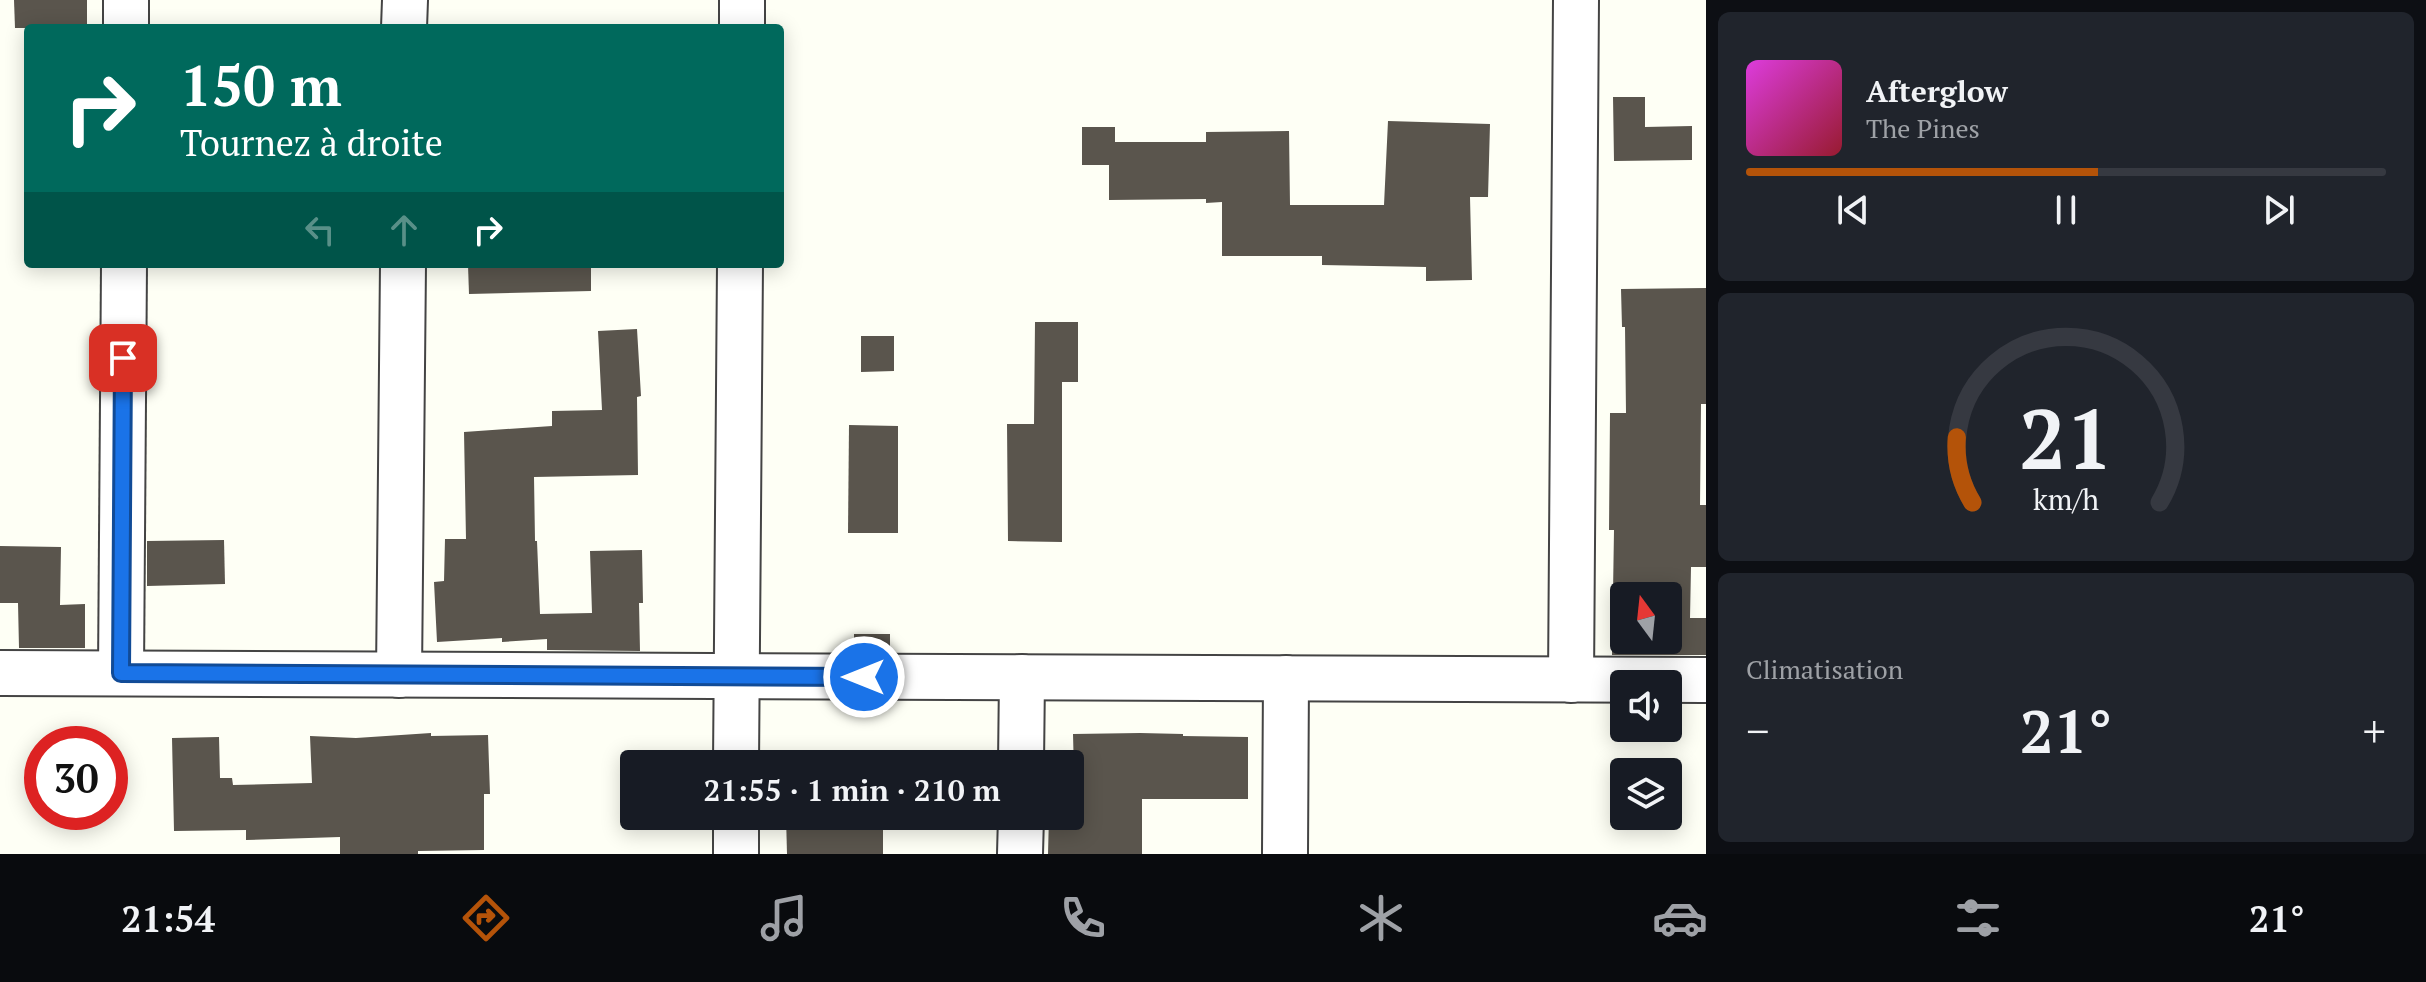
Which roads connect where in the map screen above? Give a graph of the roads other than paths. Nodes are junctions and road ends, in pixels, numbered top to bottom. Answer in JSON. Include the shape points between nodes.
{"nodes":[{"id":1,"x":126,"y":0,"type":"edge"},
{"id":2,"x":405,"y":0,"type":"edge"},
{"id":3,"x":742,"y":0,"type":"edge"},
{"id":4,"x":1576,"y":0,"type":"edge"},
{"id":5,"x":126,"y":24,"type":"edge"},
{"id":6,"x":404,"y":24,"type":"edge"},
{"id":7,"x":742,"y":24,"type":"edge"},
{"id":8,"x":124,"y":268,"type":"edge"},
{"id":9,"x":403,"y":268,"type":"edge"},
{"id":10,"x":740,"y":268,"type":"edge"},
{"id":11,"x":0,"y":673,"type":"edge"},
{"id":12,"x":121,"y":673,"type":"junction"},
{"id":13,"x":399,"y":675,"type":"junction"},
{"id":14,"x":737,"y":676,"type":"junction"},
{"id":15,"x":1022,"y":677,"type":"junction"},
{"id":16,"x":1286,"y":678,"type":"junction"},
{"id":17,"x":1571,"y":680,"type":"junction"},
{"id":18,"x":1706,"y":680,"type":"edge"},
{"id":19,"x":736,"y":750,"type":"edge"},
{"id":20,"x":1021,"y":750,"type":"edge"},
{"id":21,"x":736,"y":830,"type":"edge"},
{"id":22,"x":1021,"y":830,"type":"edge"},
{"id":23,"x":736,"y":854,"type":"edge"},
{"id":24,"x":1020,"y":854,"type":"edge"},
{"id":25,"x":1285,"y":854,"type":"edge"}],
"edges":[{"from":1,"to":5,"type":"street"},
{"from":2,"to":6,"type":"street"},
{"from":3,"to":7,"type":"street"},
{"from":4,"to":17,"type":"street"},
{"from":8,"to":12,"type":"street"},
{"from":9,"to":13,"type":"street"},
{"from":10,"to":14,"type":"street"},
{"from":11,"to":12,"type":"street"},
{"from":12,"to":13,"type":"street"},
{"from":13,"to":14,"type":"street"},
{"from":14,"to":15,"type":"street"},
{"from":14,"to":19,"type":"street"},
{"from":15,"to":16,"type":"street"},
{"from":15,"to":20,"type":"street"},
{"from":16,"to":17,"type":"street"},
{"from":16,"to":25,"type":"street"},
{"from":17,"to":18,"type":"street"},
{"from":21,"to":23,"type":"street"},
{"from":22,"to":24,"type":"street"}]}
